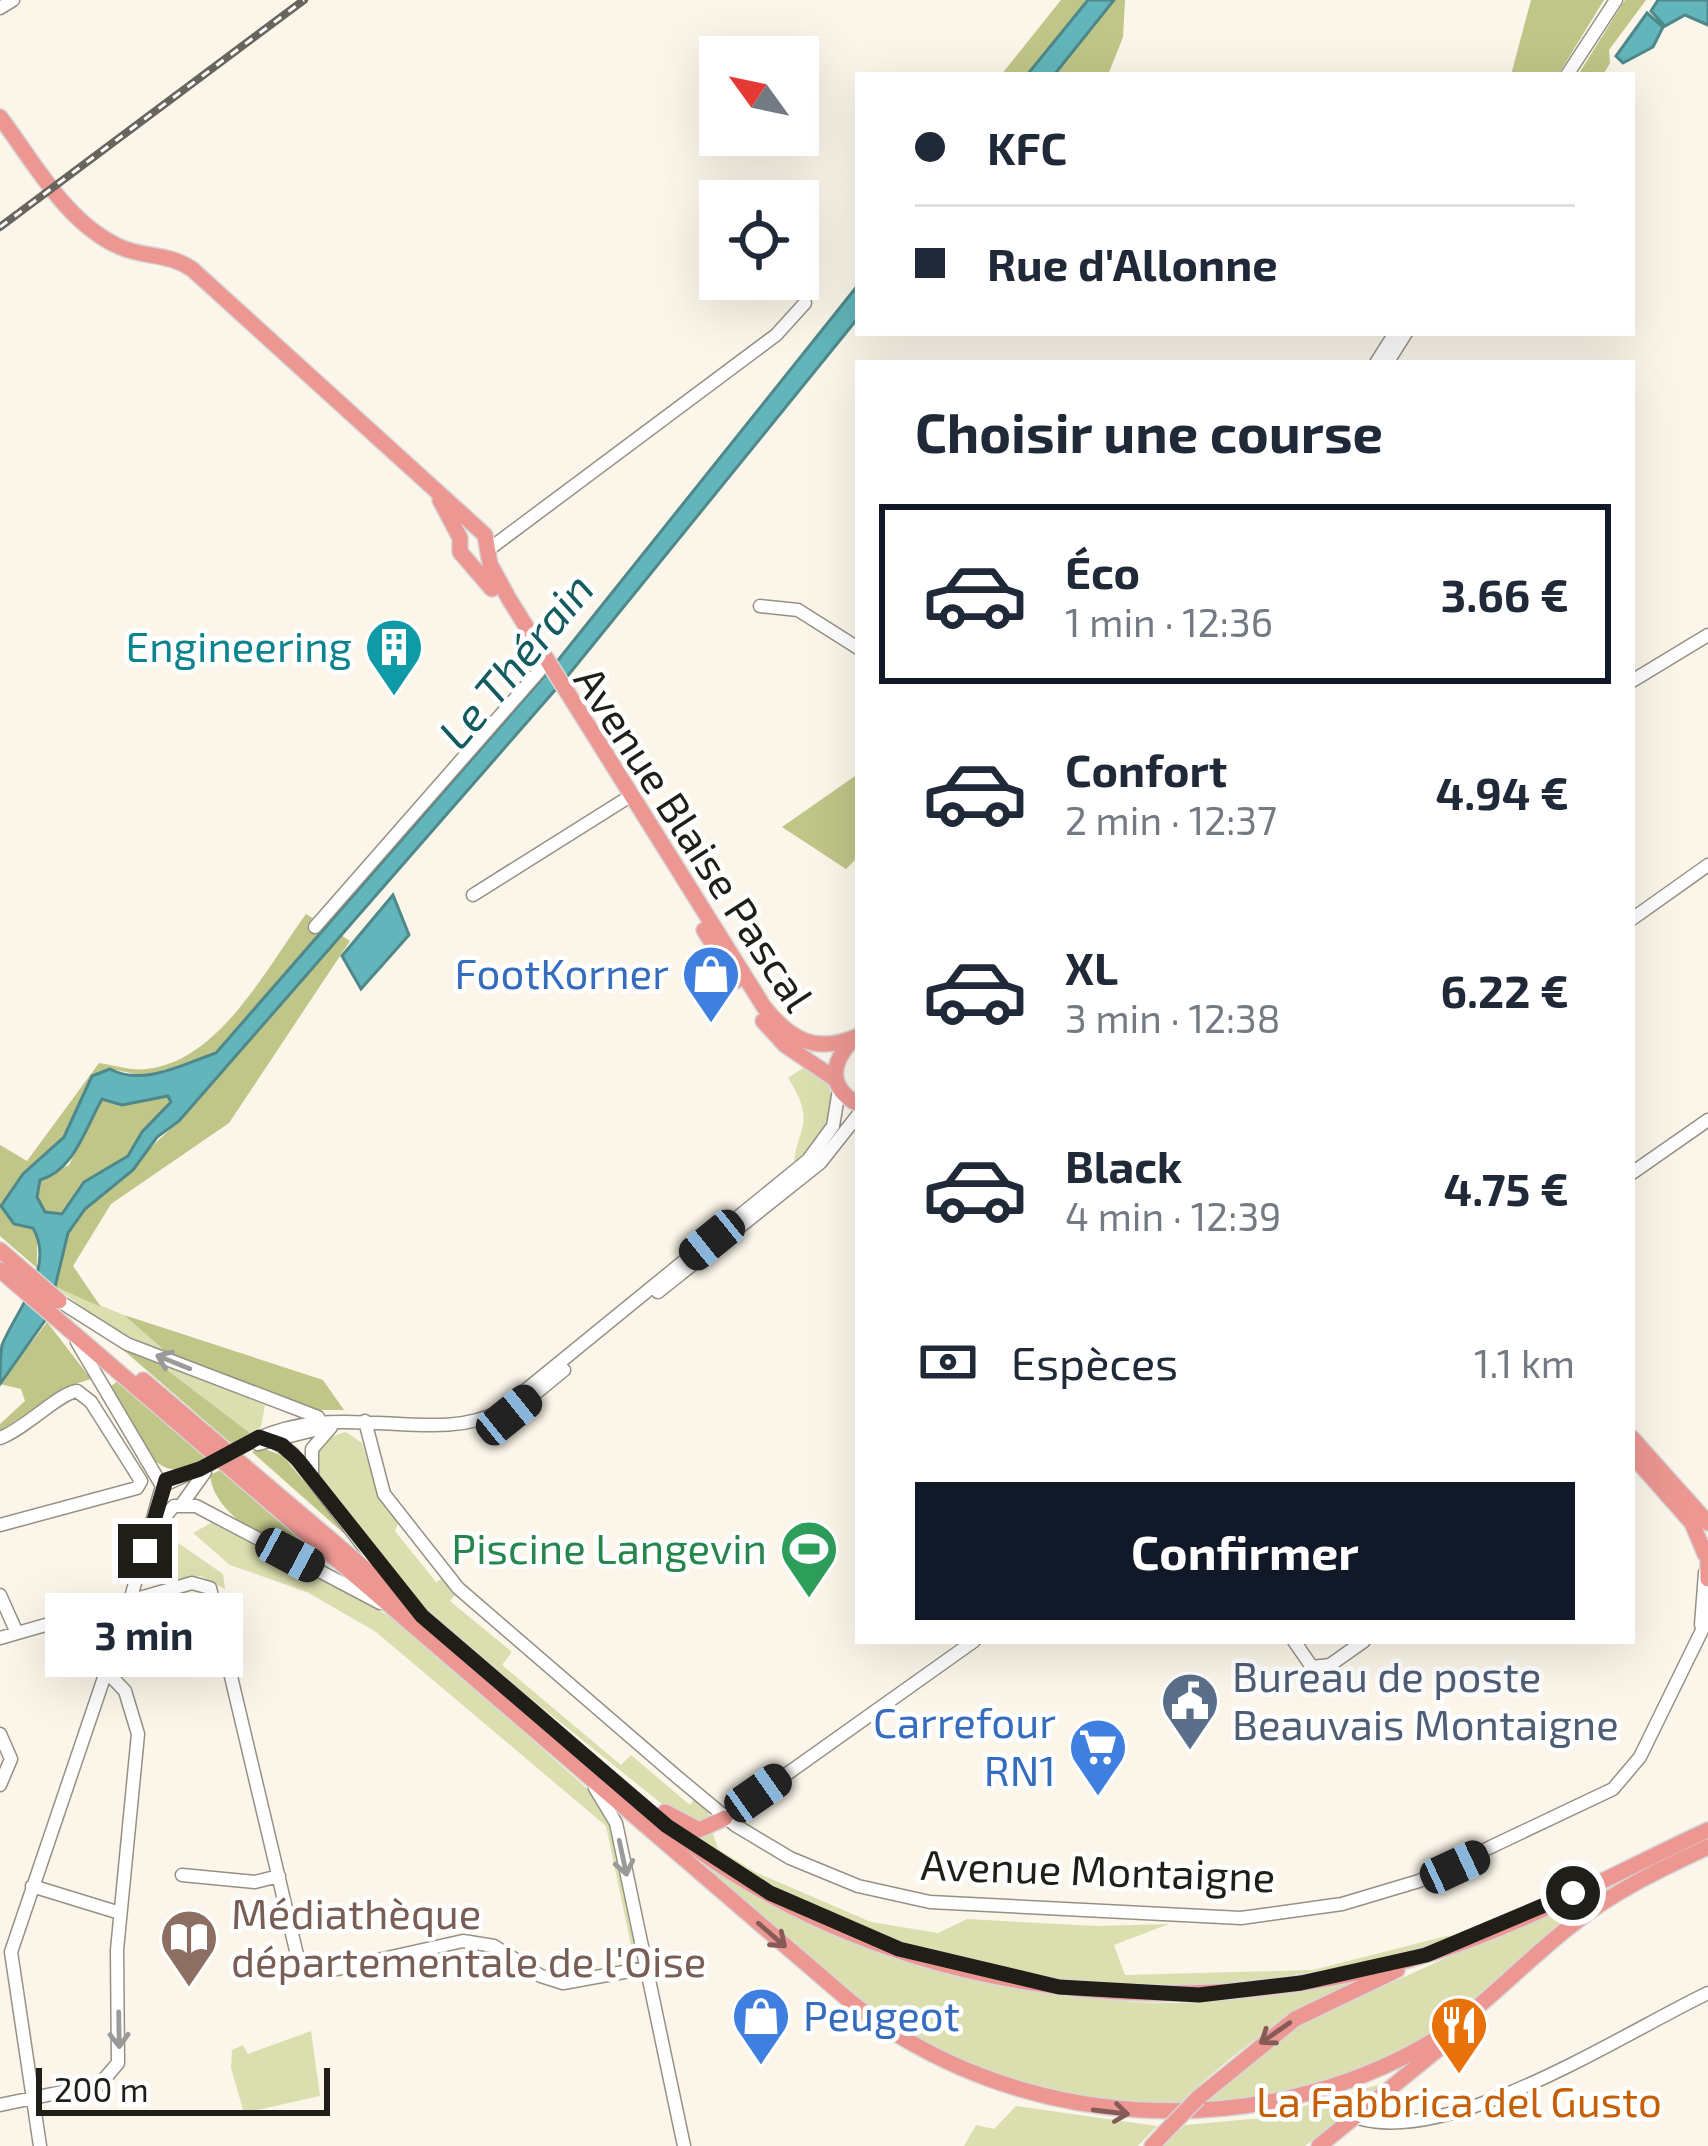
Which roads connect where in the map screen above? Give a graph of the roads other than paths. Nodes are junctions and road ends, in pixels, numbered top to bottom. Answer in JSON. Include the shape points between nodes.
{"nodes":[{"id":1,"x":1616,"y":0,"type":"edge"},
{"id":2,"x":1569,"y":72,"type":"edge"},
{"id":3,"x":0,"y":102,"type":"edge"},
{"id":4,"x":0,"y":117,"type":"edge"},
{"id":5,"x":110,"y":242,"type":"junction"},
{"id":6,"x":805,"y":303,"type":"dead end"},
{"id":7,"x":510,"y":529,"type":"junction"},
{"id":8,"x":471,"y":533,"type":"junction"},
{"id":9,"x":482,"y":554,"type":"junction"},
{"id":10,"x":760,"y":606,"type":"dead end"},
{"id":11,"x":1708,"y":635,"type":"edge"},
{"id":12,"x":855,"y":646,"type":"edge"},
{"id":13,"x":545,"y":666,"type":"junction"},
{"id":14,"x":1635,"y":679,"type":"edge"},
{"id":15,"x":628,"y":798,"type":"junction"},
{"id":16,"x":1708,"y":865,"type":"edge"},
{"id":17,"x":473,"y":895,"type":"dead end"},
{"id":18,"x":1635,"y":918,"type":"edge"},
{"id":19,"x":315,"y":927,"type":"dead end"},
{"id":20,"x":855,"y":1037,"type":"edge"},
{"id":21,"x":855,"y":1039,"type":"edge"},
{"id":22,"x":837,"y":1084,"type":"junction"},
{"id":23,"x":855,"y":1101,"type":"edge"},
{"id":24,"x":855,"y":1119,"type":"edge"},
{"id":25,"x":1708,"y":1120,"type":"edge"},
{"id":26,"x":1635,"y":1171,"type":"edge"},
{"id":27,"x":0,"y":1253,"type":"edge"},
{"id":28,"x":0,"y":1270,"type":"edge"},
{"id":29,"x":30,"y":1285,"type":"junction"},
{"id":30,"x":57,"y":1308,"type":"junction"},
{"id":31,"x":281,"y":1406,"type":"junction"},
{"id":32,"x":331,"y":1423,"type":"junction"},
{"id":33,"x":288,"y":1424,"type":"junction"},
{"id":34,"x":366,"y":1424,"type":"junction"},
{"id":35,"x":0,"y":1438,"type":"edge"},
{"id":36,"x":261,"y":1441,"type":"junction"},
{"id":37,"x":1635,"y":1449,"type":"edge"},
{"id":38,"x":1635,"y":1450,"type":"edge"},
{"id":39,"x":210,"y":1466,"type":"junction"},
{"id":40,"x":314,"y":1481,"type":"junction"},
{"id":41,"x":166,"y":1484,"type":"junction"},
{"id":42,"x":182,"y":1500,"type":"junction"},
{"id":43,"x":1708,"y":1523,"type":"edge"},
{"id":44,"x":0,"y":1525,"type":"edge"},
{"id":45,"x":149,"y":1538,"type":"junction"},
{"id":46,"x":1706,"y":1563,"type":"edge"},
{"id":47,"x":0,"y":1594,"type":"edge"},
{"id":48,"x":130,"y":1601,"type":"junction"},
{"id":49,"x":397,"y":1612,"type":"junction"},
{"id":50,"x":422,"y":1616,"type":"junction"},
{"id":51,"x":1708,"y":1618,"type":"edge"},
{"id":52,"x":1699,"y":1632,"type":"junction"},
{"id":53,"x":17,"y":1633,"type":"junction"},
{"id":54,"x":0,"y":1638,"type":"edge"},
{"id":55,"x":970,"y":1644,"type":"edge"},
{"id":56,"x":1296,"y":1644,"type":"edge"},
{"id":57,"x":1360,"y":1644,"type":"edge"},
{"id":58,"x":106,"y":1671,"type":"junction"},
{"id":59,"x":0,"y":1734,"type":"edge"},
{"id":60,"x":560,"y":1734,"type":"junction"},
{"id":61,"x":571,"y":1761,"type":"junction"},
{"id":62,"x":0,"y":1785,"type":"edge"},
{"id":63,"x":725,"y":1818,"type":"junction"},
{"id":64,"x":1708,"y":1830,"type":"edge"},
{"id":65,"x":1708,"y":1845,"type":"edge"},
{"id":66,"x":182,"y":1876,"type":"dead end"},
{"id":67,"x":279,"y":1876,"type":"junction"},
{"id":68,"x":32,"y":1886,"type":"junction"},
{"id":69,"x":120,"y":1913,"type":"junction"},
{"id":70,"x":1455,"y":1945,"type":"junction"},
{"id":71,"x":5,"y":1949,"type":"edge"},
{"id":72,"x":646,"y":1968,"type":"junction"},
{"id":73,"x":1507,"y":1984,"type":"junction"},
{"id":74,"x":1708,"y":1993,"type":"edge"},
{"id":75,"x":32,"y":2099,"type":"junction"},
{"id":76,"x":0,"y":2104,"type":"edge"},
{"id":77,"x":1358,"y":2118,"type":"junction"},
{"id":78,"x":40,"y":2146,"type":"edge"},
{"id":79,"x":684,"y":2146,"type":"edge"},
{"id":80,"x":1152,"y":2146,"type":"edge"},
{"id":81,"x":1319,"y":2146,"type":"edge"}],
"edges":[{"from":1,"to":2,"type":"street"},
{"from":3,"to":5,"type":"main road"},
{"from":4,"to":5,"type":"main road","name":"Avenue Blaise Pascal","via":[[71,212]]},
{"from":5,"to":8,"type":"main road","name":"Avenue Blaise Pascal","via":[[187,265],[454,504]]},
{"from":6,"to":7,"type":"street","via":[[776,335]]},
{"from":7,"to":8,"type":"street"},
{"from":7,"to":9,"type":"street"},
{"from":8,"to":9,"type":"main road","name":"Avenue Blaise Pascal","via":[[487,538]]},
{"from":8,"to":9,"type":"main road","name":"Avenue Blaise Pascal","via":[[460,553]]},
{"from":9,"to":13,"type":"main road","name":"Avenue Blaise Pascal"},
{"from":10,"to":12,"type":"street","via":[[798,610]]},
{"from":11,"to":14,"type":"street"},
{"from":13,"to":15,"type":"main road","name":"Avenue Blaise Pascal"},
{"from":13,"to":19,"type":"street"},
{"from":15,"to":17,"type":"street"},
{"from":15,"to":20,"type":"main road","name":"Avenue Blaise Pascal","via":[[773,1019],[815,1046]]},
{"from":15,"to":22,"type":"main road","name":"Avenue Blaise Pascal","via":[[771,1031]]},
{"from":16,"to":18,"type":"street"},
{"from":21,"to":22,"type":"main road","name":"Avenue Blaise Pascal","via":[[837,1059]]},
{"from":22,"to":23,"type":"main road","name":"Avenue Blaise Pascal"},
{"from":22,"to":34,"type":"street","name":"Avenue Blaise Pascal","via":[[833,1126],[808,1160],[504,1408],[467,1422]]},
{"from":24,"to":34,"type":"street","name":"Avenue Blaise Pascal","via":[[820,1163],[503,1419],[468,1430]]},
{"from":25,"to":26,"type":"street"},
{"from":27,"to":29,"type":"main road"},
{"from":28,"to":29,"type":"main road"},
{"from":29,"to":30,"type":"main road"},
{"from":31,"to":30,"type":"street","one_way":true},
{"from":30,"to":41,"type":"street"},
{"from":30,"to":49,"type":"main road"},
{"from":30,"to":50,"type":"main road"},
{"from":31,"to":32,"type":"street"},
{"from":31,"to":33,"type":"street"},
{"from":32,"to":33,"type":"street","name":"Avenue Blaise Pascal"},
{"from":32,"to":34,"type":"street","name":"Avenue Blaise Pascal"},
{"from":32,"to":36,"type":"street","name":"Avenue Blaise Pascal"},
{"from":32,"to":40,"type":"street","via":[[310,1453]]},
{"from":33,"to":36,"type":"street"},
{"from":34,"to":63,"type":"street","name":"Avenue Montaigne","via":[[386,1498],[461,1592]]},
{"from":35,"to":44,"type":"street","via":[[73,1390],[88,1399],[139,1473],[139,1486]]},
{"from":36,"to":39,"type":"street","name":"Avenue Blaise Pascal","bridge":true},
{"from":36,"to":40,"type":"street","via":[[290,1450]]},
{"from":37,"to":43,"type":"main road"},
{"from":38,"to":46,"type":"main road","via":[[1689,1519]]},
{"from":39,"to":41,"type":"street","name":"Avenue Blaise Pascal"},
{"from":39,"to":42,"type":"street","name":"Avenue Blaise Pascal"},
{"from":40,"to":50,"type":"street"},
{"from":41,"to":42,"type":"street","via":[[165,1502]]},
{"from":41,"to":42,"type":"street","via":[[185,1481]]},
{"from":41,"to":45,"type":"street"},
{"from":42,"to":45,"type":"street","name":"Avenue Blaise Pascal"},
{"from":42,"to":49,"type":"street"},
{"from":45,"to":48,"type":"street"},
{"from":46,"to":52,"type":"street","name":"Avenue Montaigne"},
{"from":47,"to":53,"type":"street"},
{"from":48,"to":53,"type":"street"},
{"from":48,"to":58,"type":"street"},
{"from":48,"to":67,"type":"street","via":[[197,1582],[213,1591]]},
{"from":49,"to":61,"type":"main road"},
{"from":50,"to":60,"type":"main road"},
{"from":51,"to":52,"type":"street","name":"Avenue Montaigne"},
{"from":52,"to":63,"type":"street","name":"Avenue Montaigne","via":[[1640,1757],[1607,1794],[1432,1876],[1342,1904],[1209,1918],[930,1902],[817,1870]]},
{"from":53,"to":54,"type":"street"},
{"from":55,"to":63,"type":"street"},
{"from":56,"to":57,"type":"street","via":[[1312,1667],[1330,1665]]},
{"from":58,"to":68,"type":"street"},
{"from":58,"to":69,"type":"street","via":[[125,1691],[138,1734]]},
{"from":59,"to":62,"type":"street","via":[[10,1764]]},
{"from":60,"to":63,"type":"main road","via":[[685,1826],[704,1829]]},
{"from":60,"to":70,"type":"main road","via":[[681,1837],[753,1884],[844,1928],[968,1969],[1076,1989],[1186,1996],[1324,1978]]},
{"from":61,"to":72,"type":"street","one_way":true,"via":[[614,1816]]},
{"from":61,"to":73,"type":"main road","one_way":true,"via":[[877,2021],[962,2070],[1045,2100],[1190,2116],[1291,2104],[1400,2062]]},
{"from":64,"to":70,"type":"main road"},
{"from":65,"to":73,"type":"main road","via":[[1593,1909]]},
{"from":66,"to":67,"type":"street"},
{"from":67,"to":72,"type":"street","via":[[298,1959],[314,1972],[463,1940],[488,1943],[563,1982]]},
{"from":68,"to":69,"type":"street"},
{"from":68,"to":71,"type":"street"},
{"from":69,"to":75,"type":"street","one_way":true,"via":[[117,2068],[100,2084]]},
{"from":70,"to":80,"type":"main road","one_way":true,"bridge":true,"via":[[1307,2011],[1248,2052]]},
{"from":71,"to":75,"type":"street"},
{"from":72,"to":79,"type":"street"},
{"from":73,"to":77,"type":"main road"},
{"from":74,"to":77,"type":"street","via":[[1460,2111],[1399,2126]]},
{"from":75,"to":76,"type":"street"},
{"from":75,"to":78,"type":"street"},
{"from":77,"to":81,"type":"main road"}]}
